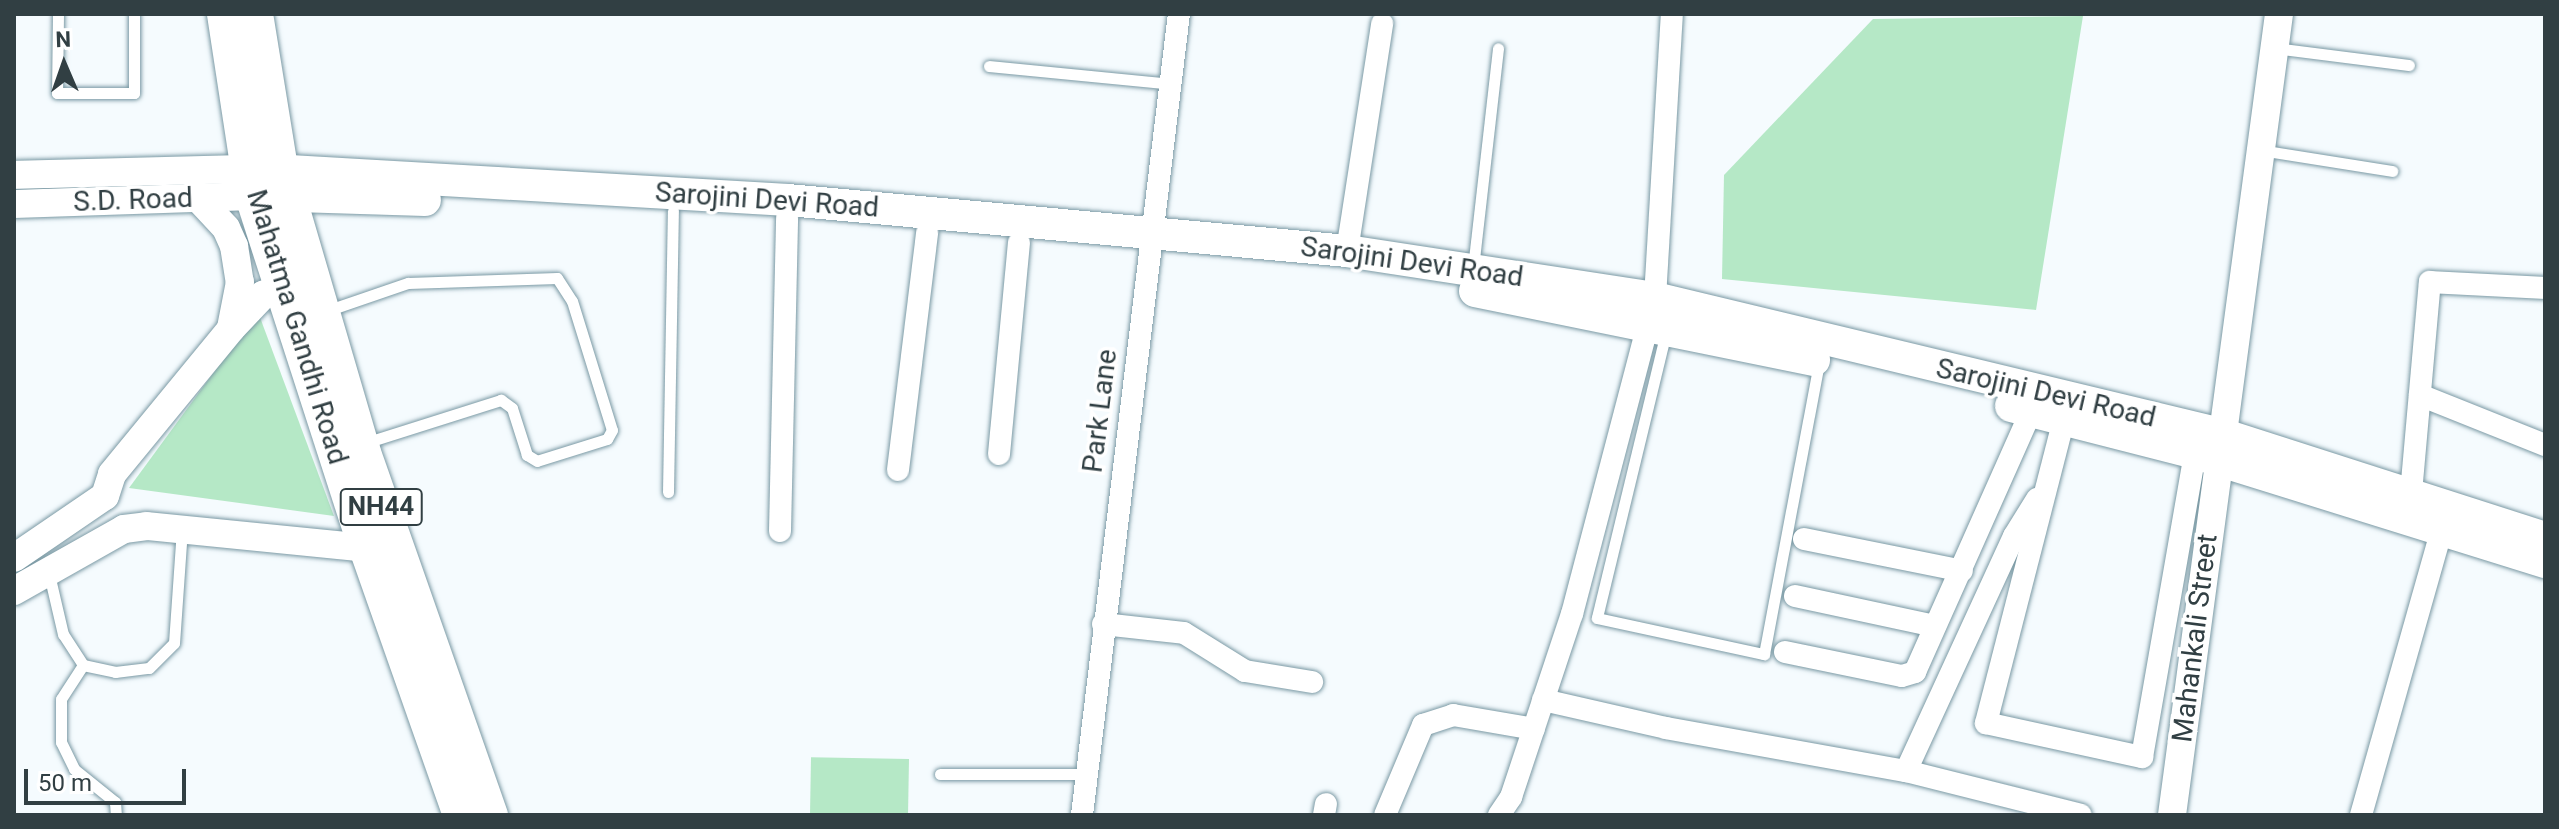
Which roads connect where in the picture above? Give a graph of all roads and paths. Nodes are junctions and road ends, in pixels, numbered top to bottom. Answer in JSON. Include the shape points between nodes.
{"nodes":[{"id":1,"x":58,"y":14,"type":"edge"},
{"id":2,"x":134,"y":14,"type":"edge"},
{"id":3,"x":225,"y":14,"type":"edge"},
{"id":4,"x":255,"y":14,"type":"edge"},
{"id":5,"x":1179,"y":14,"type":"edge"},
{"id":6,"x":1672,"y":14,"type":"edge"},
{"id":7,"x":2279,"y":14,"type":"edge"},
{"id":8,"x":1382,"y":24,"type":"dead end"},
{"id":9,"x":1498,"y":48,"type":"dead end"},
{"id":10,"x":2274,"y":48,"type":"junction"},
{"id":11,"x":2409,"y":65,"type":"dead end"},
{"id":12,"x":989,"y":66,"type":"dead end"},
{"id":13,"x":1171,"y":84,"type":"junction"},
{"id":14,"x":2260,"y":150,"type":"junction"},
{"id":15,"x":2392,"y":171,"type":"dead end"},
{"id":16,"x":14,"y":175,"type":"edge"},
{"id":17,"x":267,"y":182,"type":"junction"},
{"id":18,"x":197,"y":197,"type":"junction"},
{"id":19,"x":14,"y":204,"type":"edge"},
{"id":20,"x":673,"y":211,"type":"junction"},
{"id":21,"x":787,"y":218,"type":"junction"},
{"id":22,"x":927,"y":233,"type":"junction"},
{"id":23,"x":1019,"y":243,"type":"junction"},
{"id":24,"x":1151,"y":244,"type":"junction"},
{"id":25,"x":1347,"y":251,"type":"junction"},
{"id":26,"x":1473,"y":269,"type":"junction"},
{"id":27,"x":282,"y":287,"type":"junction"},
{"id":28,"x":2545,"y":288,"type":"edge"},
{"id":29,"x":321,"y":313,"type":"junction"},
{"id":30,"x":1656,"y":316,"type":"junction"},
{"id":31,"x":231,"y":329,"type":"junction"},
{"id":32,"x":1819,"y":361,"type":"junction"},
{"id":33,"x":2420,"y":395,"type":"junction"},
{"id":34,"x":2031,"y":411,"type":"junction"},
{"id":35,"x":2063,"y":423,"type":"junction"},
{"id":36,"x":360,"y":445,"type":"junction"},
{"id":37,"x":2545,"y":445,"type":"edge"},
{"id":38,"x":2211,"y":449,"type":"junction"},
{"id":39,"x":999,"y":454,"type":"dead end"},
{"id":40,"x":898,"y":470,"type":"dead end"},
{"id":41,"x":2048,"y":481,"type":"junction"},
{"id":42,"x":668,"y":492,"type":"dead end"},
{"id":43,"x":2411,"y":493,"type":"junction"},
{"id":44,"x":105,"y":496,"type":"junction"},
{"id":45,"x":124,"y":529,"type":"junction"},
{"id":46,"x":182,"y":529,"type":"junction"},
{"id":47,"x":2442,"y":529,"type":"junction"},
{"id":48,"x":780,"y":531,"type":"dead end"},
{"id":49,"x":2545,"y":538,"type":"edge"},
{"id":50,"x":1804,"y":539,"type":"dead end"},
{"id":51,"x":367,"y":548,"type":"junction"},
{"id":52,"x":14,"y":558,"type":"edge"},
{"id":53,"x":2545,"y":562,"type":"edge"},
{"id":54,"x":48,"y":570,"type":"junction"},
{"id":55,"x":1962,"y":571,"type":"junction"},
{"id":56,"x":14,"y":591,"type":"edge"},
{"id":57,"x":1795,"y":596,"type":"dead end"},
{"id":58,"x":1103,"y":624,"type":"junction"},
{"id":59,"x":1935,"y":626,"type":"junction"},
{"id":60,"x":1785,"y":652,"type":"dead end"},
{"id":61,"x":83,"y":665,"type":"junction"},
{"id":62,"x":1312,"y":682,"type":"dead end"},
{"id":63,"x":1543,"y":700,"type":"junction"},
{"id":64,"x":1534,"y":729,"type":"junction"},
{"id":65,"x":1906,"y":771,"type":"junction"},
{"id":66,"x":940,"y":774,"type":"dead end"},
{"id":67,"x":1086,"y":774,"type":"junction"},
{"id":68,"x":116,"y":815,"type":"edge"},
{"id":69,"x":461,"y":815,"type":"edge"},
{"id":70,"x":490,"y":815,"type":"edge"},
{"id":71,"x":1082,"y":815,"type":"edge"},
{"id":72,"x":1385,"y":815,"type":"edge"},
{"id":73,"x":1499,"y":815,"type":"edge"},
{"id":74,"x":2081,"y":815,"type":"edge"},
{"id":75,"x":2172,"y":815,"type":"edge"},
{"id":76,"x":2361,"y":815,"type":"edge"}],
"edges":[{"from":1,"to":2,"type":"lane","via":[[57,93],[134,93]]},
{"from":3,"to":17,"type":"highway","name":"Mahatma Gandhi Road","number":"NH44"},
{"from":4,"to":17,"type":"highway","name":"Mahatma Gandhi Road","number":"NH44"},
{"from":5,"to":13,"type":"street","name":"Park Lane"},
{"from":6,"to":30,"type":"street"},
{"from":7,"to":10,"type":"street","name":"Mahankali Street"},
{"from":8,"to":25,"type":"street"},
{"from":9,"to":26,"type":"lane"},
{"from":10,"to":11,"type":"lane"},
{"from":10,"to":14,"type":"street","name":"Mahankali Street"},
{"from":12,"to":13,"type":"lane"},
{"from":13,"to":24,"type":"street","name":"Park Lane"},
{"from":14,"to":15,"type":"lane"},
{"from":14,"to":38,"type":"street","name":"Mahankali Street"},
{"from":16,"to":17,"type":"street","name":"S.D. Road"},
{"from":17,"to":18,"type":"street","name":"S.D. Road"},
{"from":17,"to":20,"type":"main road","name":"Sarojini Devi Road"},
{"from":17,"to":24,"type":"main road","name":"Sarojini Devi Road","via":[[788,200]]},
{"from":17,"to":27,"type":"highway","name":"Mahatma Gandhi Road","number":"NH44"},
{"from":17,"to":29,"type":"highway","name":"Mahatma Gandhi Road","number":"NH44"},
{"from":18,"to":19,"type":"street","name":"S.D. Road"},
{"from":18,"to":31,"type":"street","via":[[226,228],[234,246],[240,282]]},
{"from":20,"to":21,"type":"main road","name":"Sarojini Devi Road"},
{"from":20,"to":42,"type":"lane"},
{"from":21,"to":22,"type":"main road","name":"Sarojini Devi Road"},
{"from":21,"to":48,"type":"street"},
{"from":22,"to":23,"type":"main road","name":"Sarojini Devi Road"},
{"from":22,"to":40,"type":"street"},
{"from":23,"to":24,"type":"main road","name":"Sarojini Devi Road"},
{"from":23,"to":39,"type":"street"},
{"from":24,"to":25,"type":"main road","name":"Sarojini Devi Road"},
{"from":24,"to":30,"type":"main road","name":"Sarojini Devi Road"},
{"from":24,"to":58,"type":"street","name":"Park Lane"},
{"from":25,"to":26,"type":"main road","name":"Sarojini Devi Road"},
{"from":26,"to":30,"type":"main road","name":"Sarojini Devi Road"},
{"from":27,"to":31,"type":"street","via":[[263,295]]},
{"from":27,"to":51,"type":"highway","name":"Mahatma Gandhi Road","number":"NH44"},
{"from":28,"to":33,"type":"street","via":[[2430,282]]},
{"from":29,"to":36,"type":"highway","name":"Mahatma Gandhi Road","number":"NH44"},
{"from":29,"to":36,"type":"lane","via":[[408,283],[557,278],[572,301],[612,430],[607,439],[537,461],[527,455],[512,408],[501,400]]},
{"from":30,"to":32,"type":"main road","name":"Sarojini Devi Road"},
{"from":30,"to":32,"type":"lane","via":[[1597,618],[1764,654]]},
{"from":30,"to":38,"type":"main road","name":"Sarojini Devi Road"},
{"from":30,"to":63,"type":"street"},
{"from":31,"to":44,"type":"street","via":[[112,474]]},
{"from":32,"to":34,"type":"main road","name":"Sarojini Devi Road"},
{"from":33,"to":37,"type":"street"},
{"from":33,"to":43,"type":"street"},
{"from":34,"to":35,"type":"main road","name":"Sarojini Devi Road"},
{"from":34,"to":55,"type":"street"},
{"from":35,"to":38,"type":"main road","name":"Sarojini Devi Road"},
{"from":35,"to":41,"type":"street"},
{"from":36,"to":70,"type":"highway","name":"Mahatma Gandhi Road","number":"NH44"},
{"from":38,"to":41,"type":"street","via":[[2142,757],[1986,723]]},
{"from":38,"to":43,"type":"main road","name":"Sarojini Devi Road"},
{"from":38,"to":47,"type":"main road","name":"Sarojini Devi Road"},
{"from":38,"to":75,"type":"street","name":"Mahankali Street"},
{"from":41,"to":65,"type":"street","via":[[2014,536]]},
{"from":43,"to":49,"type":"main road","name":"Sarojini Devi Road"},
{"from":44,"to":45,"type":"street"},
{"from":44,"to":52,"type":"street"},
{"from":45,"to":46,"type":"street"},
{"from":45,"to":54,"type":"street"},
{"from":46,"to":51,"type":"street"},
{"from":46,"to":61,"type":"lane","via":[[174,643],[149,668],[115,672]]},
{"from":47,"to":53,"type":"main road","name":"Sarojini Devi Road"},
{"from":47,"to":76,"type":"street"},
{"from":50,"to":55,"type":"street"},
{"from":51,"to":69,"type":"highway","name":"Mahatma Gandhi Road","number":"NH44"},
{"from":54,"to":56,"type":"street"},
{"from":54,"to":61,"type":"lane","via":[[63,634]]},
{"from":55,"to":59,"type":"street"},
{"from":57,"to":59,"type":"street"},
{"from":58,"to":62,"type":"street","via":[[1184,633],[1245,671]]},
{"from":58,"to":67,"type":"street","name":"Park Lane"},
{"from":59,"to":60,"type":"street","via":[[1908,676]]},
{"from":61,"to":68,"type":"lane","via":[[61,699],[61,742],[74,769],[115,802]]},
{"from":63,"to":64,"type":"street"},
{"from":63,"to":65,"type":"street"},
{"from":64,"to":72,"type":"street","via":[[1453,715],[1423,725]]},
{"from":64,"to":73,"type":"street","via":[[1511,797]]},
{"from":65,"to":74,"type":"street"},
{"from":66,"to":67,"type":"lane"},
{"from":67,"to":71,"type":"street","name":"Park Lane"}]}
